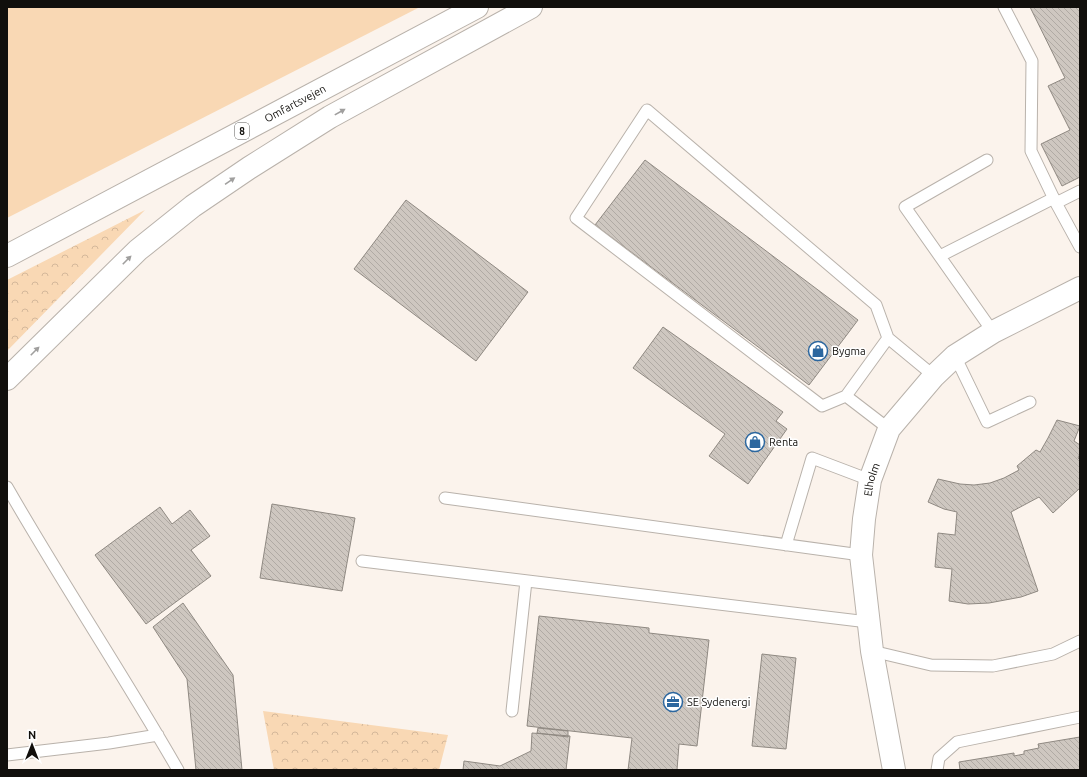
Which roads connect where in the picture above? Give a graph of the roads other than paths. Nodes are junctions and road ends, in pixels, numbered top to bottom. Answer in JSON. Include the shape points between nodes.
{"nodes":[{"id":1,"x":477,"y":7,"type":"edge"},
{"id":2,"x":531,"y":7,"type":"edge"},
{"id":3,"x":1004,"y":7,"type":"edge"},
{"id":4,"x":987,"y":160,"type":"dead end"},
{"id":5,"x":1080,"y":191,"type":"edge"},
{"id":6,"x":1055,"y":201,"type":"junction"},
{"id":7,"x":1080,"y":247,"type":"edge"},
{"id":8,"x":7,"y":256,"type":"edge"},
{"id":9,"x":940,"y":256,"type":"junction"},
{"id":10,"x":1080,"y":288,"type":"edge"},
{"id":11,"x":993,"y":332,"type":"junction"},
{"id":12,"x":888,"y":338,"type":"junction"},
{"id":13,"x":955,"y":356,"type":"junction"},
{"id":14,"x":934,"y":376,"type":"junction"},
{"id":15,"x":7,"y":379,"type":"edge"},
{"id":16,"x":846,"y":396,"type":"junction"},
{"id":17,"x":1030,"y":402,"type":"dead end"},
{"id":18,"x":889,"y":429,"type":"junction"},
{"id":19,"x":870,"y":480,"type":"junction"},
{"id":20,"x":7,"y":487,"type":"edge"},
{"id":21,"x":445,"y":498,"type":"dead end"},
{"id":22,"x":786,"y":544,"type":"junction"},
{"id":23,"x":861,"y":555,"type":"junction"},
{"id":24,"x":362,"y":561,"type":"dead end"},
{"id":25,"x":526,"y":581,"type":"junction"},
{"id":26,"x":868,"y":622,"type":"junction"},
{"id":27,"x":1080,"y":641,"type":"edge"},
{"id":28,"x":872,"y":651,"type":"junction"},
{"id":29,"x":512,"y":711,"type":"dead end"},
{"id":30,"x":1080,"y":717,"type":"edge"},
{"id":31,"x":158,"y":735,"type":"junction"},
{"id":32,"x":7,"y":755,"type":"edge"},
{"id":33,"x":178,"y":770,"type":"edge"},
{"id":34,"x":894,"y":770,"type":"edge"},
{"id":35,"x":937,"y":770,"type":"edge"}],
"edges":[{"from":1,"to":8,"type":"main road","name":"Omfartsvejen","number":"8"},
{"from":15,"to":2,"type":"main road","one_way":true,"via":[[138,250],[193,206],[330,117]]},
{"from":3,"to":6,"type":"lane","via":[[1032,61],[1031,151]]},
{"from":4,"to":9,"type":"lane","via":[[905,207]]},
{"from":5,"to":6,"type":"lane"},
{"from":6,"to":7,"type":"lane"},
{"from":6,"to":9,"type":"lane"},
{"from":9,"to":11,"type":"lane"},
{"from":10,"to":11,"type":"main road","name":"Elholm"},
{"from":11,"to":13,"type":"main road","name":"Elholm"},
{"from":12,"to":14,"type":"lane"},
{"from":12,"to":16,"type":"lane"},
{"from":12,"to":16,"type":"lane","via":[[876,305],[647,110],[576,218],[822,406]]},
{"from":13,"to":14,"type":"main road","name":"Elholm"},
{"from":13,"to":17,"type":"lane","via":[[987,422]]},
{"from":14,"to":18,"type":"main road","name":"Elholm"},
{"from":16,"to":18,"type":"lane"},
{"from":18,"to":19,"type":"main road","name":"Elholm"},
{"from":19,"to":22,"type":"lane","via":[[812,458]]},
{"from":19,"to":23,"type":"main road","name":"Elholm"},
{"from":20,"to":31,"type":"lane","via":[[38,542]]},
{"from":21,"to":22,"type":"lane"},
{"from":22,"to":23,"type":"lane"},
{"from":23,"to":26,"type":"main road","name":"Elholm"},
{"from":24,"to":25,"type":"lane"},
{"from":25,"to":26,"type":"lane"},
{"from":25,"to":29,"type":"lane"},
{"from":26,"to":28,"type":"main road","name":"Elholm"},
{"from":27,"to":28,"type":"lane","via":[[1053,654],[993,666],[932,665]]},
{"from":28,"to":34,"type":"main road","name":"Elholm"},
{"from":30,"to":35,"type":"lane","via":[[957,742],[939,758]]},
{"from":31,"to":32,"type":"lane"},
{"from":31,"to":33,"type":"lane"}]}
